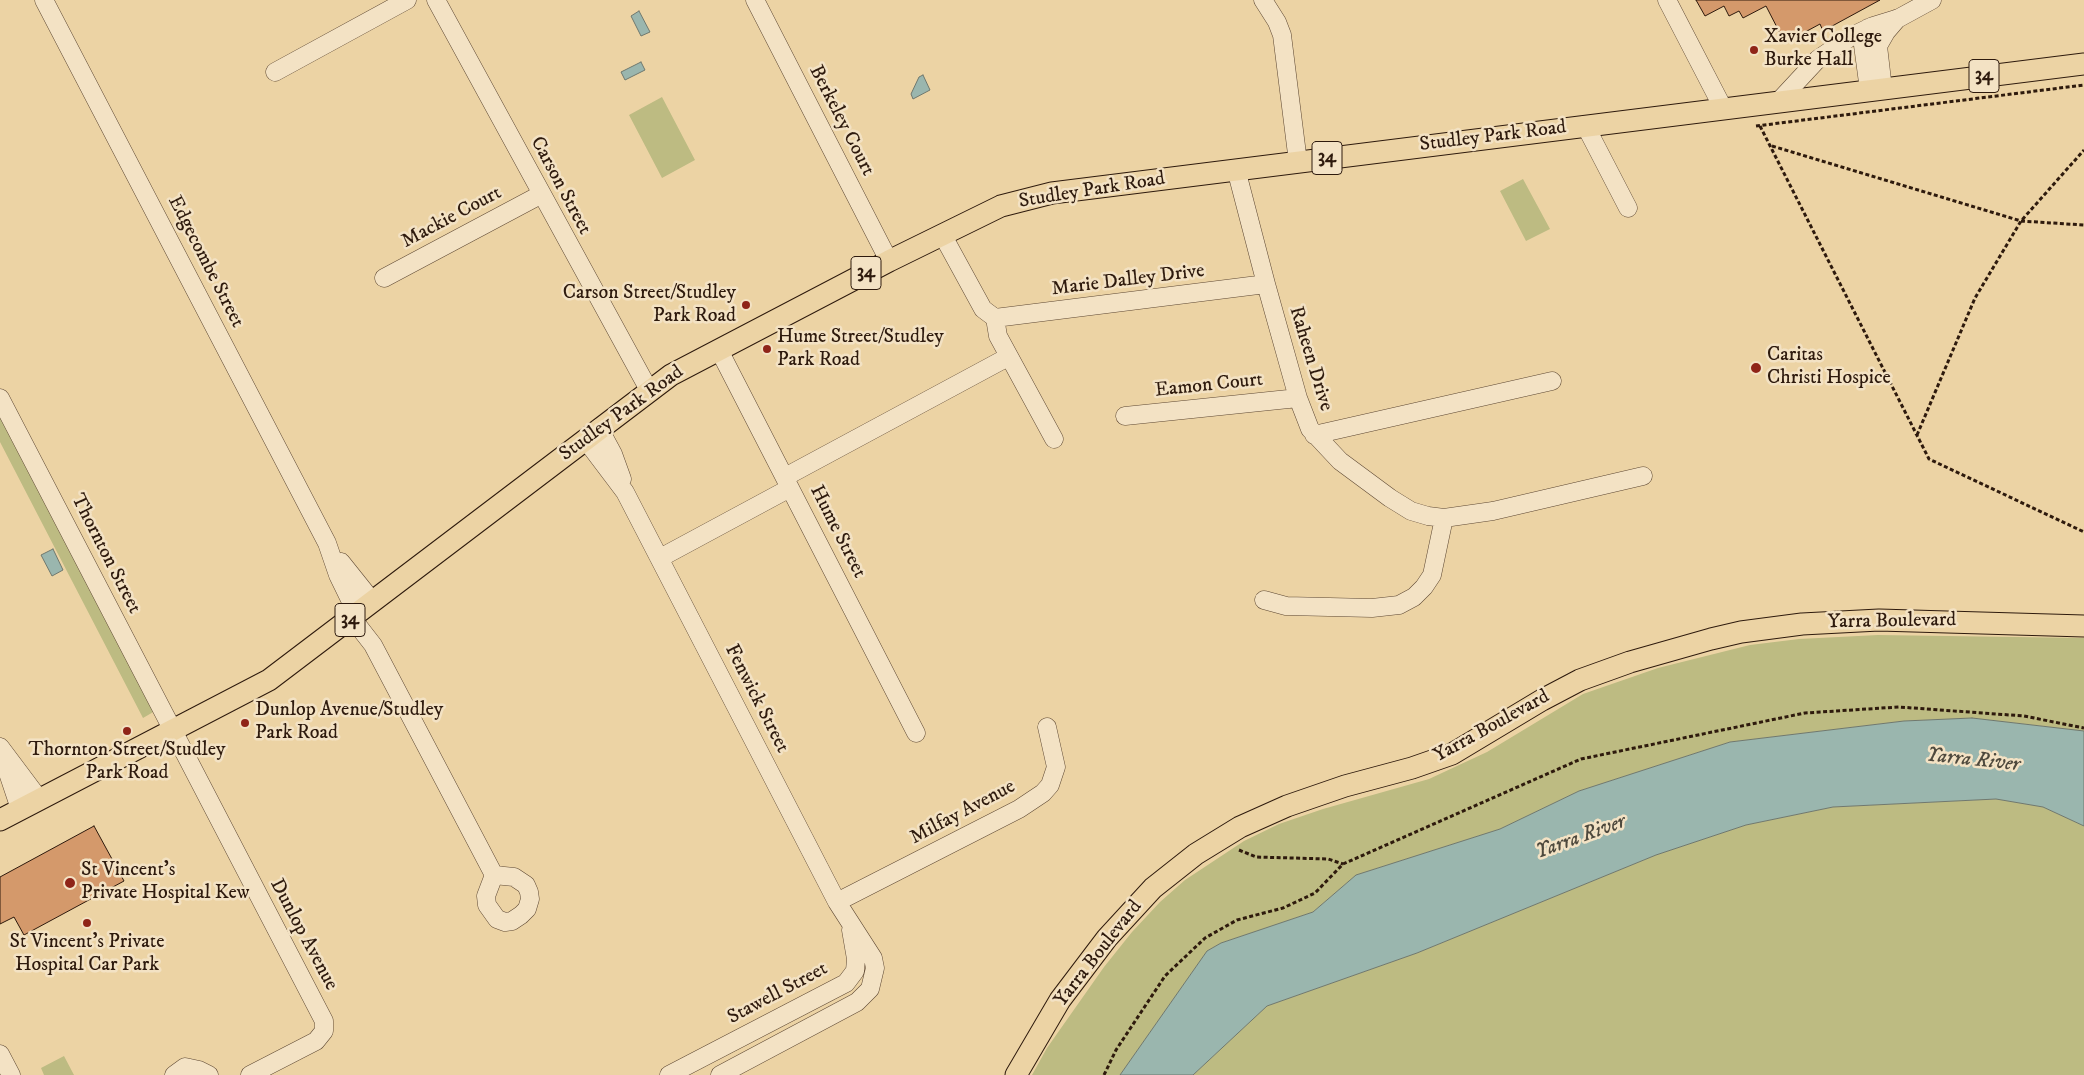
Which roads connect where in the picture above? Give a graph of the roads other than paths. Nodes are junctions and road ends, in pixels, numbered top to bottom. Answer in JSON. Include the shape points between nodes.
{"nodes":[{"id":1,"x":44,"y":0,"type":"edge"},
{"id":2,"x":407,"y":0,"type":"edge"},
{"id":3,"x":436,"y":0,"type":"edge"},
{"id":4,"x":755,"y":0,"type":"edge"},
{"id":5,"x":1263,"y":0,"type":"edge"},
{"id":6,"x":1667,"y":0,"type":"edge"},
{"id":7,"x":1932,"y":0,"type":"edge"},
{"id":8,"x":1899,"y":18,"type":"junction"},
{"id":9,"x":1868,"y":28,"type":"junction"},
{"id":10,"x":2084,"y":64,"type":"edge"},
{"id":11,"x":275,"y":72,"type":"dead end"},
{"id":12,"x":1876,"y":89,"type":"junction"},
{"id":13,"x":1779,"y":102,"type":"junction"},
{"id":14,"x":1723,"y":108,"type":"junction"},
{"id":15,"x":1585,"y":125,"type":"junction"},
{"id":16,"x":1298,"y":162,"type":"junction"},
{"id":17,"x":1236,"y":170,"type":"junction"},
{"id":18,"x":540,"y":195,"type":"junction"},
{"id":19,"x":1628,"y":208,"type":"dead end"},
{"id":20,"x":942,"y":234,"type":"junction"},
{"id":21,"x":889,"y":261,"type":"junction"},
{"id":22,"x":384,"y":278,"type":"dead end"},
{"id":23,"x":1266,"y":284,"type":"junction"},
{"id":24,"x":995,"y":318,"type":"junction"},
{"id":25,"x":719,"y":350,"type":"junction"},
{"id":26,"x":1008,"y":357,"type":"junction"},
{"id":27,"x":1552,"y":381,"type":"dead end"},
{"id":28,"x":648,"y":390,"type":"junction"},
{"id":29,"x":0,"y":398,"type":"edge"},
{"id":30,"x":1298,"y":398,"type":"junction"},
{"id":31,"x":1125,"y":416,"type":"dead end"},
{"id":32,"x":592,"y":434,"type":"junction"},
{"id":33,"x":1314,"y":435,"type":"junction"},
{"id":34,"x":1054,"y":439,"type":"dead end"},
{"id":35,"x":1643,"y":476,"type":"dead end"},
{"id":36,"x":788,"y":482,"type":"junction"},
{"id":37,"x":1444,"y":518,"type":"junction"},
{"id":38,"x":660,"y":558,"type":"junction"},
{"id":39,"x":1264,"y":600,"type":"dead end"},
{"id":40,"x":361,"y":611,"type":"junction"},
{"id":41,"x":2084,"y":626,"type":"edge"},
{"id":42,"x":1047,"y":727,"type":"dead end"},
{"id":43,"x":172,"y":730,"type":"junction"},
{"id":44,"x":916,"y":733,"type":"dead end"},
{"id":45,"x":0,"y":747,"type":"edge"},
{"id":46,"x":0,"y":751,"type":"edge"},
{"id":47,"x":30,"y":804,"type":"junction"},
{"id":48,"x":0,"y":820,"type":"edge"},
{"id":49,"x":494,"y":875,"type":"dead end"},
{"id":50,"x":837,"y":902,"type":"junction"},
{"id":51,"x":850,"y":925,"type":"junction"},
{"id":52,"x":0,"y":1054,"type":"edge"},
{"id":53,"x":11,"y":1075,"type":"edge"},
{"id":54,"x":174,"y":1075,"type":"edge"},
{"id":55,"x":209,"y":1075,"type":"edge"},
{"id":56,"x":250,"y":1075,"type":"edge"},
{"id":57,"x":669,"y":1075,"type":"edge"},
{"id":58,"x":720,"y":1075,"type":"edge"},
{"id":59,"x":1016,"y":1075,"type":"edge"}],
"edges":[{"from":1,"to":40,"type":"street","name":"Edgecombe Street"},
{"from":2,"to":11,"type":"street"},
{"from":3,"to":18,"type":"street","name":"Carson Street"},
{"from":4,"to":21,"type":"street","name":"Berkeley Court"},
{"from":5,"to":16,"type":"street","via":[[1282,35]]},
{"from":6,"to":14,"type":"street"},
{"from":7,"to":8,"type":"street"},
{"from":8,"to":9,"type":"street"},
{"from":8,"to":12,"type":"street","via":[[1878,46]]},
{"from":9,"to":12,"type":"street","via":[[1863,45]]},
{"from":9,"to":13,"type":"street","via":[[1818,59]]},
{"from":10,"to":12,"type":"main road","name":"Studley Park Road","number":"34"},
{"from":12,"to":13,"type":"main road","name":"Studley Park Road","number":"34"},
{"from":13,"to":14,"type":"main road","name":"Studley Park Road","number":"34"},
{"from":14,"to":15,"type":"main road","name":"Studley Park Road","number":"34"},
{"from":15,"to":16,"type":"main road","name":"Studley Park Road","number":"34"},
{"from":15,"to":19,"type":"street"},
{"from":16,"to":17,"type":"main road","name":"Studley Park Road","number":"34"},
{"from":17,"to":20,"type":"main road","name":"Studley Park Road","number":"34","via":[[1035,197],[1001,206]]},
{"from":17,"to":23,"type":"street","name":"Raheen Drive"},
{"from":18,"to":22,"type":"street","name":"Mackie Court"},
{"from":18,"to":28,"type":"street","name":"Carson Street"},
{"from":20,"to":21,"type":"main road","name":"Studley Park Road","number":"34"},
{"from":20,"to":24,"type":"street","via":[[983,309]]},
{"from":21,"to":25,"type":"main road","name":"Studley Park Road","number":"34"},
{"from":23,"to":24,"type":"street","name":"Marie Dalley Drive"},
{"from":23,"to":30,"type":"street","name":"Raheen Drive"},
{"from":24,"to":26,"type":"street","via":[[998,336]]},
{"from":25,"to":28,"type":"main road","name":"Studley Park Road","number":"34"},
{"from":25,"to":36,"type":"street","name":"Hume Street"},
{"from":26,"to":34,"type":"street"},
{"from":26,"to":36,"type":"street"},
{"from":27,"to":33,"type":"street"},
{"from":28,"to":32,"type":"main road","name":"Studley Park Road","number":"34"},
{"from":29,"to":43,"type":"street","name":"Thornton Street"},
{"from":30,"to":31,"type":"street","name":"Eamon Court"},
{"from":30,"to":33,"type":"street","name":"Raheen Drive"},
{"from":32,"to":38,"type":"street","name":"Fenwick Street","via":[[616,460],[625,492]]},
{"from":32,"to":40,"type":"main road","name":"Studley Park Road","number":"34"},
{"from":33,"to":37,"type":"street","name":"Raheen Drive","via":[[1340,461],[1390,498],[1411,510]]},
{"from":35,"to":37,"type":"street","name":"Raheen Drive","via":[[1493,511]]},
{"from":36,"to":38,"type":"street"},
{"from":36,"to":44,"type":"street","name":"Hume Street"},
{"from":37,"to":39,"type":"street","via":[[1432,575],[1414,597],[1400,605],[1372,608],[1286,606]]},
{"from":38,"to":50,"type":"street","name":"Fenwick Street"},
{"from":40,"to":43,"type":"main road","name":"Studley Park Road","number":"34","via":[[269,680]]},
{"from":40,"to":49,"type":"street","name":"Edgecombe Street","via":[[373,645]]},
{"from":41,"to":59,"type":"main road","name":"Yarra Boulevard","via":[[1879,620],[1802,624],[1711,639],[1580,680],[1452,754],[1287,806],[1240,827],[1196,854],[1153,888],[1107,938],[1060,1000]]},
{"from":42,"to":50,"type":"street","name":"Milfay Avenue","via":[[1056,767],[1050,785],[1043,793],[1019,809]]},
{"from":43,"to":47,"type":"main road","name":"Studley Park Road","number":"34"},
{"from":43,"to":56,"type":"street","name":"Dunlop Avenue","via":[[324,1020],[324,1031],[316,1041]]},
{"from":45,"to":47,"type":"street"},
{"from":46,"to":47,"type":"street"},
{"from":47,"to":48,"type":"main road","name":"Studley Park Road","number":"34"},
{"from":50,"to":51,"type":"street","name":"Fenwick Street"},
{"from":51,"to":57,"type":"street","name":"Stawell Street","via":[[856,965],[852,978],[846,983]]},
{"from":51,"to":58,"type":"street","via":[[873,958],[874,980],[865,996]]},
{"from":52,"to":53,"type":"street"},
{"from":54,"to":55,"type":"street","via":[[184,1067]]}]}
